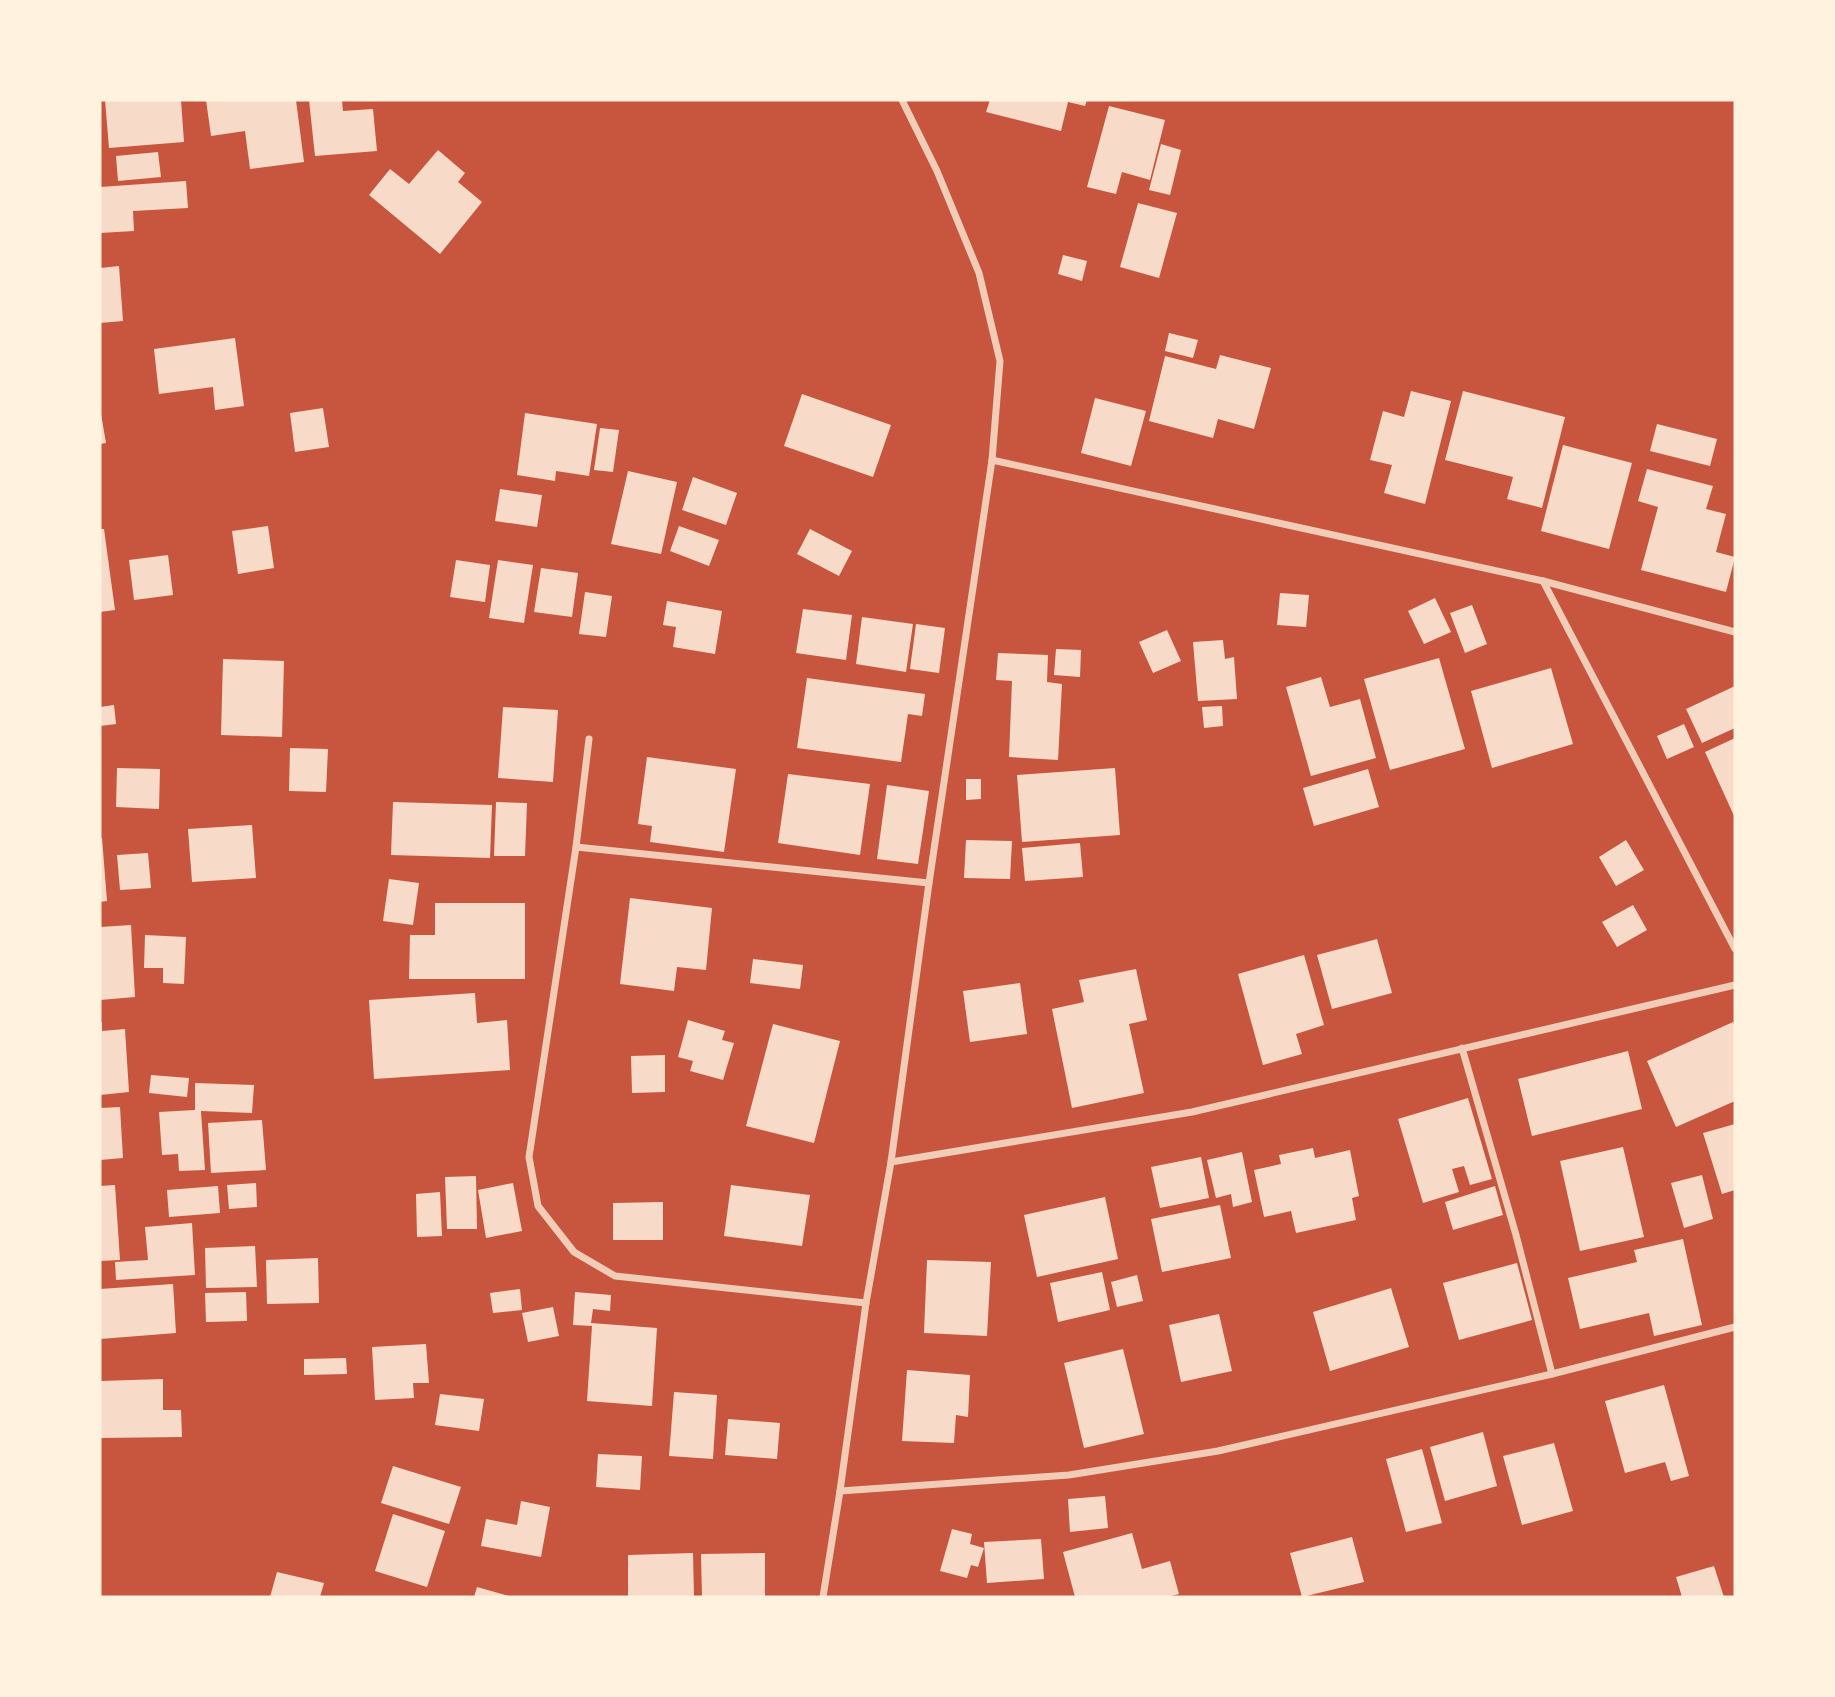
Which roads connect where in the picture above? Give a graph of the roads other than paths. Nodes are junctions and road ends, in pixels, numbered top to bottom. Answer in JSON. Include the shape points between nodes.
{"nodes":[{"id":1,"x":902,"y":100,"type":"edge"},
{"id":2,"x":992,"y":460,"type":"junction"},
{"id":3,"x":1544,"y":581,"type":"junction"},
{"id":4,"x":1735,"y":632,"type":"edge"},
{"id":5,"x":589,"y":739,"type":"dead end"},
{"id":6,"x":576,"y":847,"type":"junction"},
{"id":7,"x":929,"y":883,"type":"junction"},
{"id":8,"x":1735,"y":949,"type":"edge"},
{"id":9,"x":1735,"y":985,"type":"edge"},
{"id":10,"x":1462,"y":1048,"type":"junction"},
{"id":11,"x":891,"y":1163,"type":"junction"},
{"id":12,"x":866,"y":1303,"type":"junction"},
{"id":13,"x":1735,"y":1327,"type":"edge"},
{"id":14,"x":1552,"y":1374,"type":"junction"},
{"id":15,"x":840,"y":1491,"type":"junction"},
{"id":16,"x":822,"y":1597,"type":"edge"}],
"edges":[{"from":1,"to":2,"type":"street","via":[[979,273],[1000,361]]},
{"from":2,"to":3,"type":"street"},
{"from":2,"to":7,"type":"street"},
{"from":3,"to":4,"type":"street"},
{"from":3,"to":8,"type":"street"},
{"from":5,"to":6,"type":"street"},
{"from":6,"to":7,"type":"street"},
{"from":6,"to":12,"type":"street","via":[[529,1157],[538,1206],[574,1252],[615,1276]]},
{"from":7,"to":11,"type":"street"},
{"from":9,"to":10,"type":"street"},
{"from":10,"to":11,"type":"street","via":[[1192,1112]]},
{"from":10,"to":14,"type":"street"},
{"from":11,"to":12,"type":"street"},
{"from":12,"to":15,"type":"street"},
{"from":13,"to":14,"type":"street"},
{"from":14,"to":15,"type":"street","via":[[1219,1451],[1069,1475]]},
{"from":15,"to":16,"type":"street"}]}
